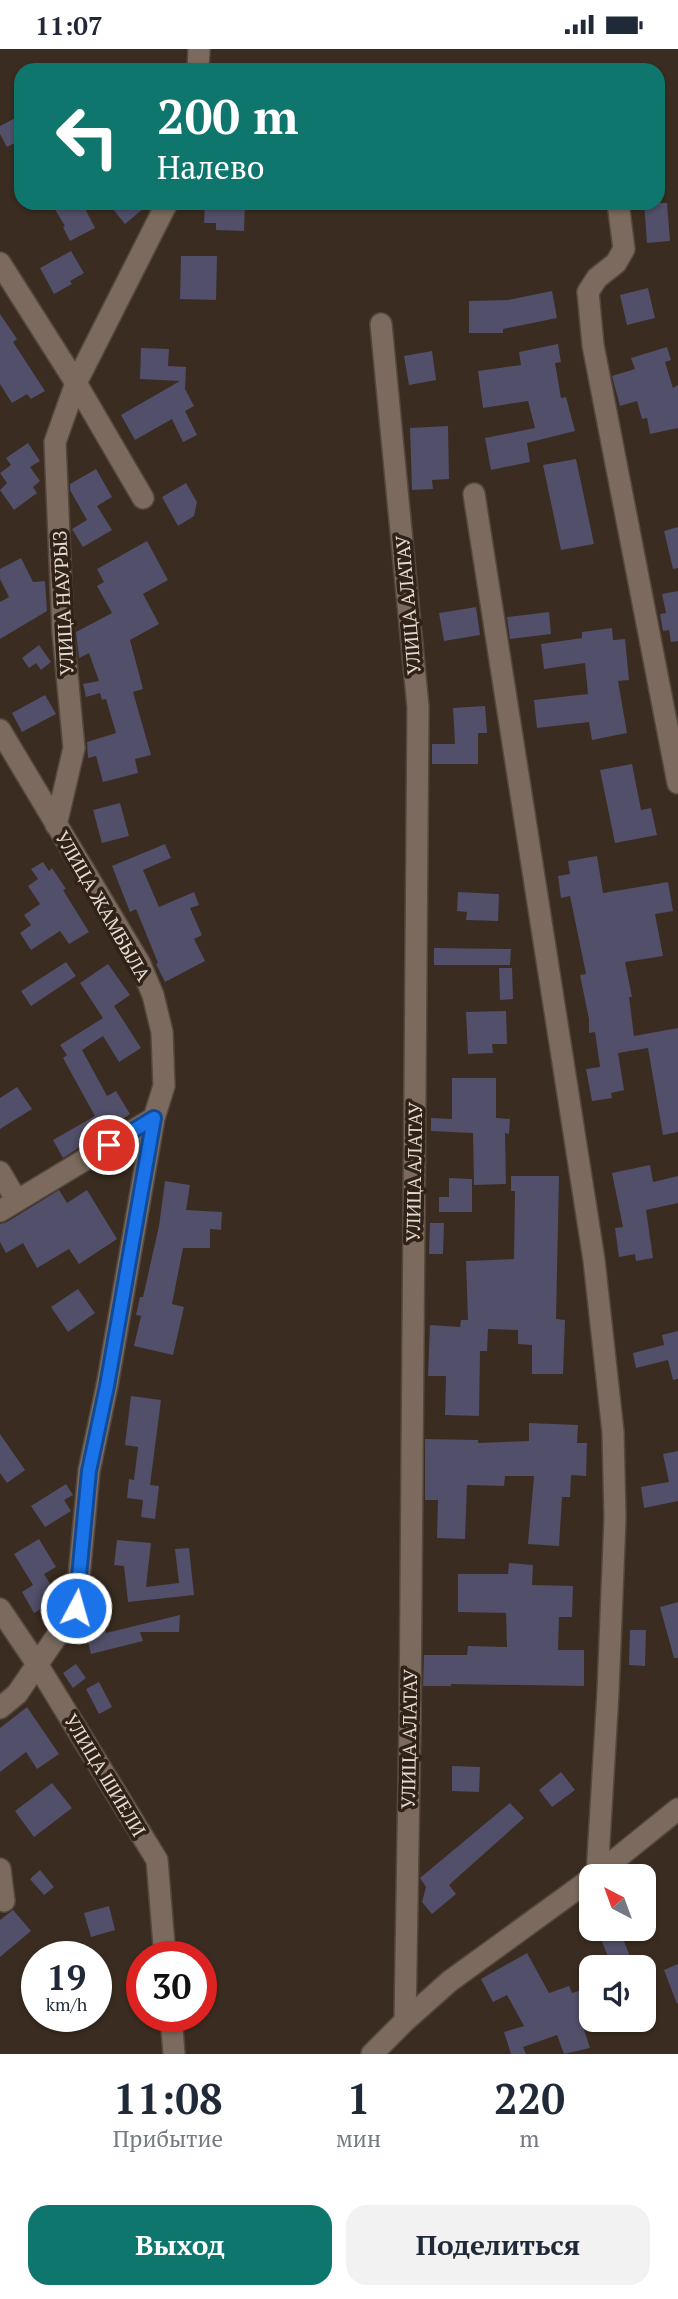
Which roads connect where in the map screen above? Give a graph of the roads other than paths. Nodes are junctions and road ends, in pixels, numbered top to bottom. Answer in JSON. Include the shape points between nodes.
{"nodes":[{"id":1,"x":163,"y":210,"type":"edge"},
{"id":2,"x":619,"y":210,"type":"edge"},
{"id":3,"x":0,"y":263,"type":"edge"},
{"id":4,"x":381,"y":324,"type":"dead end"},
{"id":5,"x":76,"y":383,"type":"junction"},
{"id":6,"x":474,"y":494,"type":"dead end"},
{"id":7,"x":143,"y":498,"type":"dead end"},
{"id":8,"x":0,"y":730,"type":"edge"},
{"id":9,"x":678,"y":783,"type":"edge"},
{"id":10,"x":57,"y":825,"type":"junction"},
{"id":11,"x":154,"y":1118,"type":"junction"},
{"id":12,"x":0,"y":1172,"type":"edge"},
{"id":13,"x":9,"y":1206,"type":"edge"},
{"id":14,"x":0,"y":1609,"type":"edge"},
{"id":15,"x":37,"y":1664,"type":"junction"},
{"id":16,"x":0,"y":1708,"type":"edge"},
{"id":17,"x":678,"y":1809,"type":"edge"},
{"id":18,"x":595,"y":1864,"type":"edge"},
{"id":19,"x":609,"y":1864,"type":"edge"},
{"id":20,"x":0,"y":1869,"type":"edge"},
{"id":21,"x":579,"y":1887,"type":"edge"},
{"id":22,"x":5,"y":1901,"type":"dead end"},
{"id":23,"x":164,"y":1941,"type":"edge"},
{"id":24,"x":405,"y":2021,"type":"junction"},
{"id":25,"x":172,"y":2032,"type":"edge"},
{"id":26,"x":174,"y":2054,"type":"edge"},
{"id":27,"x":372,"y":2054,"type":"edge"}],
"edges":[{"from":1,"to":5,"type":"street","name":"УЛИЦА НАУРЫЗ"},
{"from":2,"to":9,"type":"street","via":[[624,250],[588,292],[593,345]]},
{"from":3,"to":5,"type":"street"},
{"from":4,"to":24,"type":"street","name":"УЛИЦА АЛАТАУ","via":[[418,707]]},
{"from":5,"to":7,"type":"street"},
{"from":5,"to":10,"type":"street","name":"УЛИЦА НАУРЫЗ","via":[[55,442],[63,632],[74,748]]},
{"from":6,"to":18,"type":"street","via":[[594,1260],[613,1432],[615,1518],[608,1692]]},
{"from":8,"to":10,"type":"street","name":"УЛИЦА ЖАМБЫЛА"},
{"from":10,"to":11,"type":"street","name":"УЛИЦА ЖАМБЫЛА","via":[[140,964],[153,995],[162,1032],[164,1086]]},
{"from":11,"to":13,"type":"street"},
{"from":11,"to":15,"type":"street","name":"УЛИЦА ЖАМБЫЛА","via":[[89,1471],[76,1608]]},
{"from":12,"to":13,"type":"street"},
{"from":14,"to":15,"type":"street","name":"УЛИЦА ШИЕЛИ"},
{"from":15,"to":16,"type":"street","name":"УЛИЦА ЖАМБЫЛА"},
{"from":15,"to":23,"type":"street","name":"УЛИЦА ШИЕЛИ","via":[[157,1860]]},
{"from":17,"to":19,"type":"street"},
{"from":20,"to":22,"type":"street"},
{"from":21,"to":24,"type":"street","via":[[450,1981]]},
{"from":24,"to":27,"type":"street"},
{"from":25,"to":26,"type":"street"}]}
